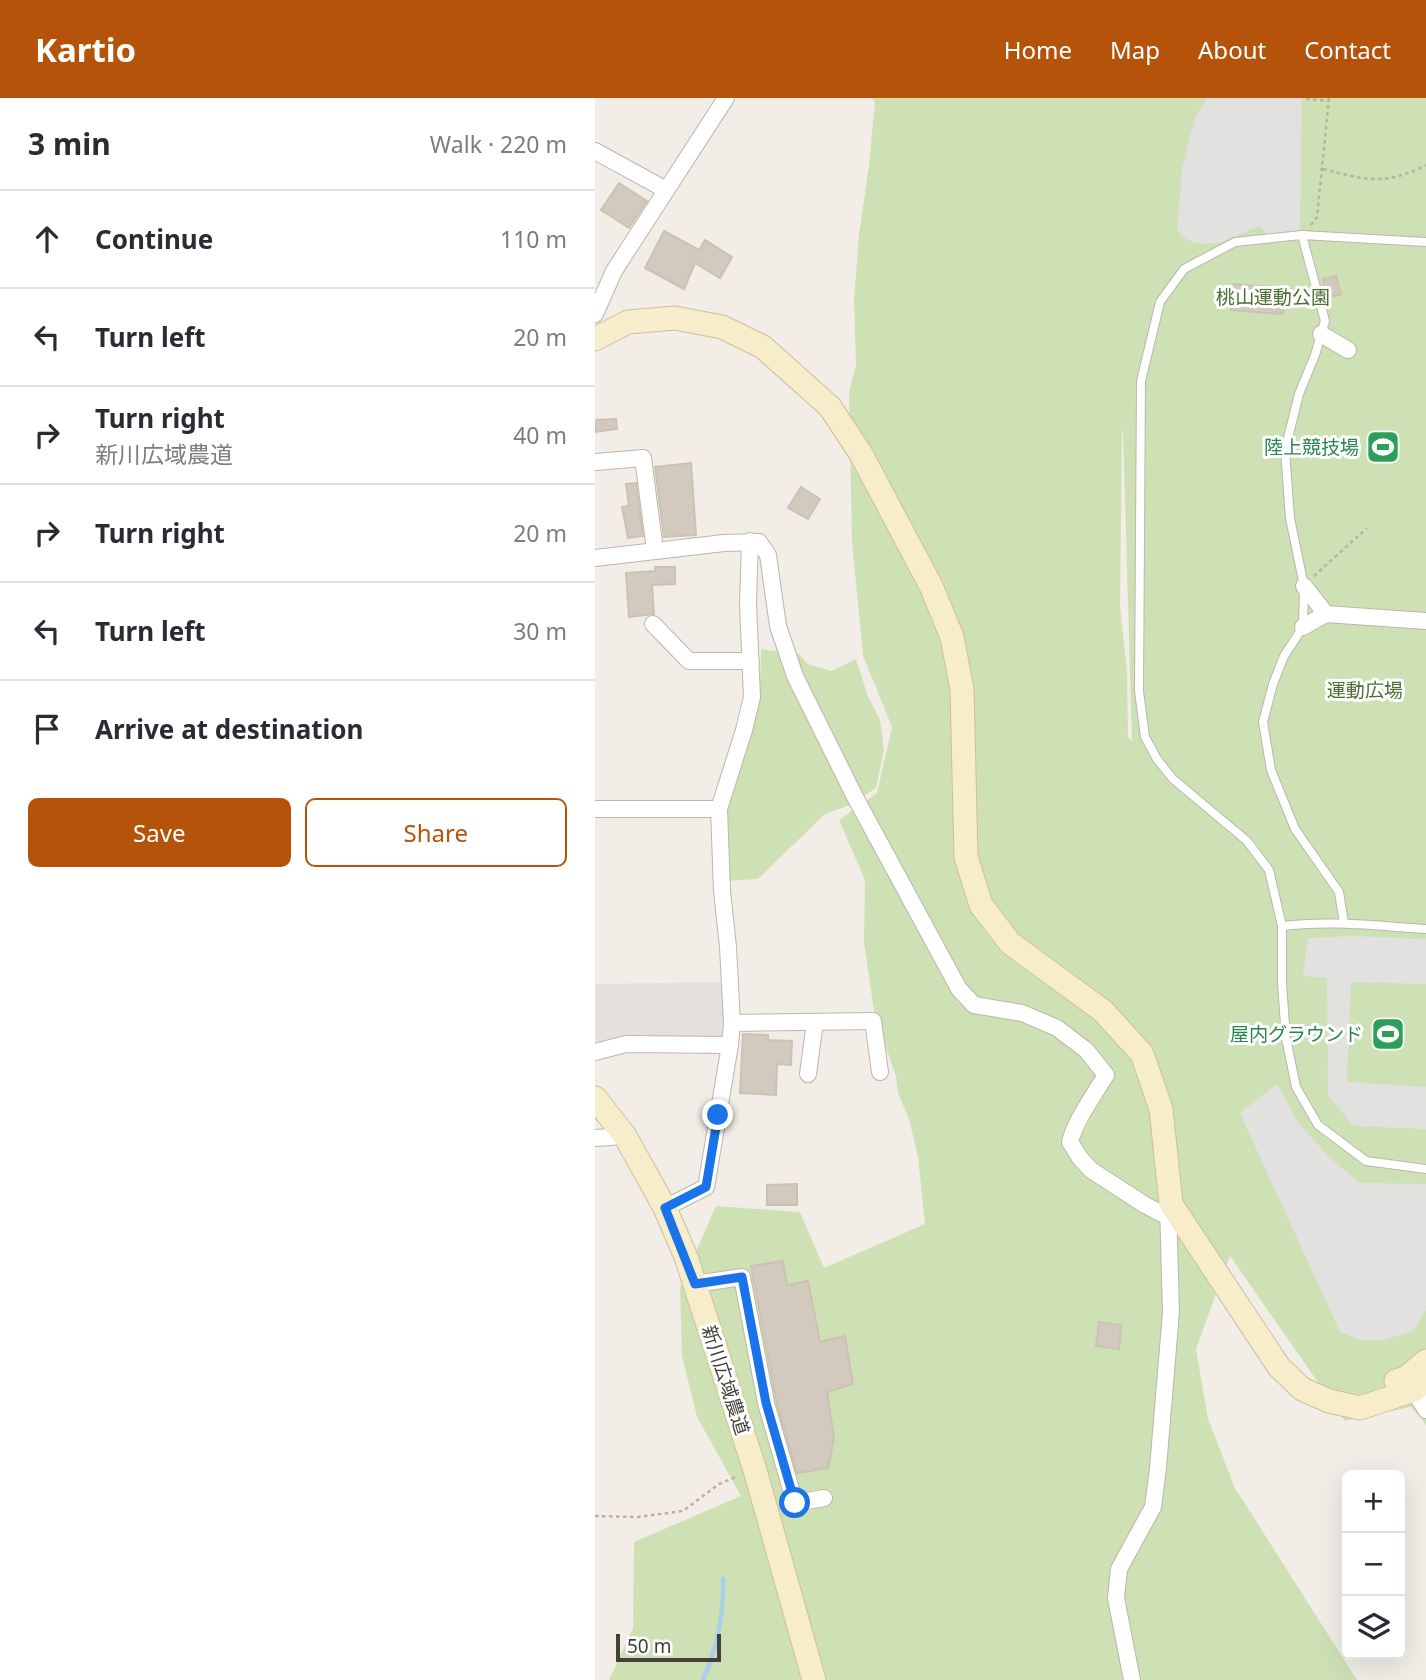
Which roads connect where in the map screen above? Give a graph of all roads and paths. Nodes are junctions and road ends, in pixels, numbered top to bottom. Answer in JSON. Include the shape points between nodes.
{"nodes":[{"id":1,"x":726,"y":98,"type":"edge"},
{"id":2,"x":1306,"y":99,"type":"edge"},
{"id":3,"x":1329,"y":100,"type":"edge"},
{"id":4,"x":595,"y":151,"type":"edge"},
{"id":5,"x":1426,"y":165,"type":"edge"},
{"id":6,"x":1323,"y":169,"type":"junction"},
{"id":7,"x":666,"y":190,"type":"junction"},
{"id":8,"x":1302,"y":235,"type":"junction"},
{"id":9,"x":1426,"y":242,"type":"edge"},
{"id":10,"x":595,"y":314,"type":"edge"},
{"id":11,"x":1321,"y":334,"type":"junction"},
{"id":12,"x":595,"y":339,"type":"edge"},
{"id":13,"x":1348,"y":350,"type":"dead end"},
{"id":14,"x":595,"y":462,"type":"edge"},
{"id":15,"x":1367,"y":528,"type":"dead end"},
{"id":16,"x":750,"y":541,"type":"junction"},
{"id":17,"x":655,"y":550,"type":"junction"},
{"id":18,"x":595,"y":558,"type":"edge"},
{"id":19,"x":1304,"y":586,"type":"junction"},
{"id":20,"x":1326,"y":614,"type":"junction"},
{"id":21,"x":1426,"y":621,"type":"edge"},
{"id":22,"x":653,"y":624,"type":"dead end"},
{"id":23,"x":1303,"y":627,"type":"junction"},
{"id":24,"x":751,"y":661,"type":"junction"},
{"id":25,"x":719,"y":809,"type":"junction"},
{"id":26,"x":595,"y":810,"type":"edge"},
{"id":27,"x":1344,"y":923,"type":"junction"},
{"id":28,"x":1282,"y":926,"type":"junction"},
{"id":29,"x":1426,"y":929,"type":"edge"},
{"id":30,"x":815,"y":1022,"type":"junction"},
{"id":31,"x":732,"y":1023,"type":"junction"},
{"id":32,"x":730,"y":1045,"type":"junction"},
{"id":33,"x":595,"y":1052,"type":"edge"},
{"id":34,"x":880,"y":1072,"type":"dead end"},
{"id":35,"x":808,"y":1074,"type":"dead end"},
{"id":36,"x":595,"y":1098,"type":"edge"},
{"id":37,"x":625,"y":1136,"type":"junction"},
{"id":38,"x":595,"y":1138,"type":"edge"},
{"id":39,"x":1169,"y":1169,"type":"junction"},
{"id":40,"x":1426,"y":1169,"type":"edge"},
{"id":41,"x":665,"y":1208,"type":"junction"},
{"id":42,"x":1168,"y":1217,"type":"junction"},
{"id":43,"x":695,"y":1284,"type":"junction"},
{"id":44,"x":1426,"y":1361,"type":"edge"},
{"id":45,"x":1415,"y":1383,"type":"edge"},
{"id":46,"x":1426,"y":1410,"type":"edge"},
{"id":47,"x":755,"y":1470,"type":"junction"},
{"id":48,"x":824,"y":1498,"type":"dead end"},
{"id":49,"x":595,"y":1516,"type":"edge"},
{"id":50,"x":814,"y":1680,"type":"edge"},
{"id":51,"x":1132,"y":1680,"type":"edge"}],
"edges":[{"from":1,"to":7,"type":"street"},
{"from":2,"to":3,"type":"path"},
{"from":3,"to":6,"type":"path"},
{"from":4,"to":7,"type":"street"},
{"from":5,"to":6,"type":"path","via":[[1379,181]]},
{"from":6,"to":8,"type":"path","via":[[1317,217]]},
{"from":7,"to":10,"type":"street","via":[[614,271]]},
{"from":8,"to":9,"type":"lane"},
{"from":8,"to":11,"type":"lane","via":[[1325,321]]},
{"from":8,"to":28,"type":"lane","via":[[1235,242],[1184,270],[1160,302],[1141,381],[1139,691],[1145,737],[1173,779],[1247,841],[1269,870]]},
{"from":11,"to":13,"type":"street"},
{"from":11,"to":19,"type":"lane","via":[[1285,450],[1290,518]]},
{"from":12,"to":39,"type":"street","via":[[628,322],[675,318],[722,327],[763,347],[830,407],[868,466],[931,586],[952,637],[962,689],[966,858],[981,905],[1010,943],[1103,1011],[1142,1054],[1161,1109]]},
{"from":14,"to":17,"type":"street","via":[[643,458]]},
{"from":15,"to":19,"type":"path"},
{"from":16,"to":17,"type":"street"},
{"from":16,"to":24,"type":"street"},
{"from":16,"to":42,"type":"street","via":[[759,542],[768,555],[778,626],[795,676],[959,989],[974,1006],[1022,1013],[1057,1028],[1086,1050],[1106,1076],[1074,1125],[1070,1142],[1091,1170]]},
{"from":17,"to":18,"type":"street"},
{"from":19,"to":20,"type":"street"},
{"from":19,"to":23,"type":"lane"},
{"from":20,"to":21,"type":"street"},
{"from":20,"to":23,"type":"street"},
{"from":22,"to":24,"type":"street","via":[[688,661]]},
{"from":23,"to":27,"type":"lane","via":[[1284,656],[1263,722],[1271,770],[1295,829],[1339,892]]},
{"from":24,"to":25,"type":"street","via":[[752,697]]},
{"from":25,"to":26,"type":"street"},
{"from":25,"to":31,"type":"street"},
{"from":27,"to":28,"type":"lane"},
{"from":27,"to":29,"type":"lane"},
{"from":28,"to":40,"type":"lane","via":[[1286,1038],[1296,1087],[1318,1125],[1366,1161]]},
{"from":30,"to":31,"type":"street"},
{"from":30,"to":34,"type":"street","via":[[873,1021]]},
{"from":30,"to":35,"type":"street"},
{"from":31,"to":32,"type":"street"},
{"from":32,"to":33,"type":"street","via":[[626,1044]]},
{"from":32,"to":41,"type":"street","via":[[706,1187]]},
{"from":36,"to":37,"type":"street","name":"新川広域農道"},
{"from":37,"to":38,"type":"street"},
{"from":37,"to":41,"type":"street","name":"新川広域農道"},
{"from":39,"to":42,"type":"street"},
{"from":39,"to":45,"type":"street","via":[[1290,1358],[1310,1377],[1360,1392]]},
{"from":41,"to":43,"type":"street","name":"新川広域農道"},
{"from":42,"to":51,"type":"street","via":[[1171,1312],[1159,1468],[1153,1507],[1119,1569],[1116,1598]]},
{"from":43,"to":47,"type":"street","name":"新川広域農道"},
{"from":43,"to":48,"type":"street","via":[[742,1277],[766,1403],[795,1503]]},
{"from":44,"to":45,"type":"street"},
{"from":45,"to":46,"type":"street"},
{"from":47,"to":49,"type":"path","via":[[719,1483],[683,1511]]},
{"from":47,"to":50,"type":"street","name":"新川広域農道"}]}
